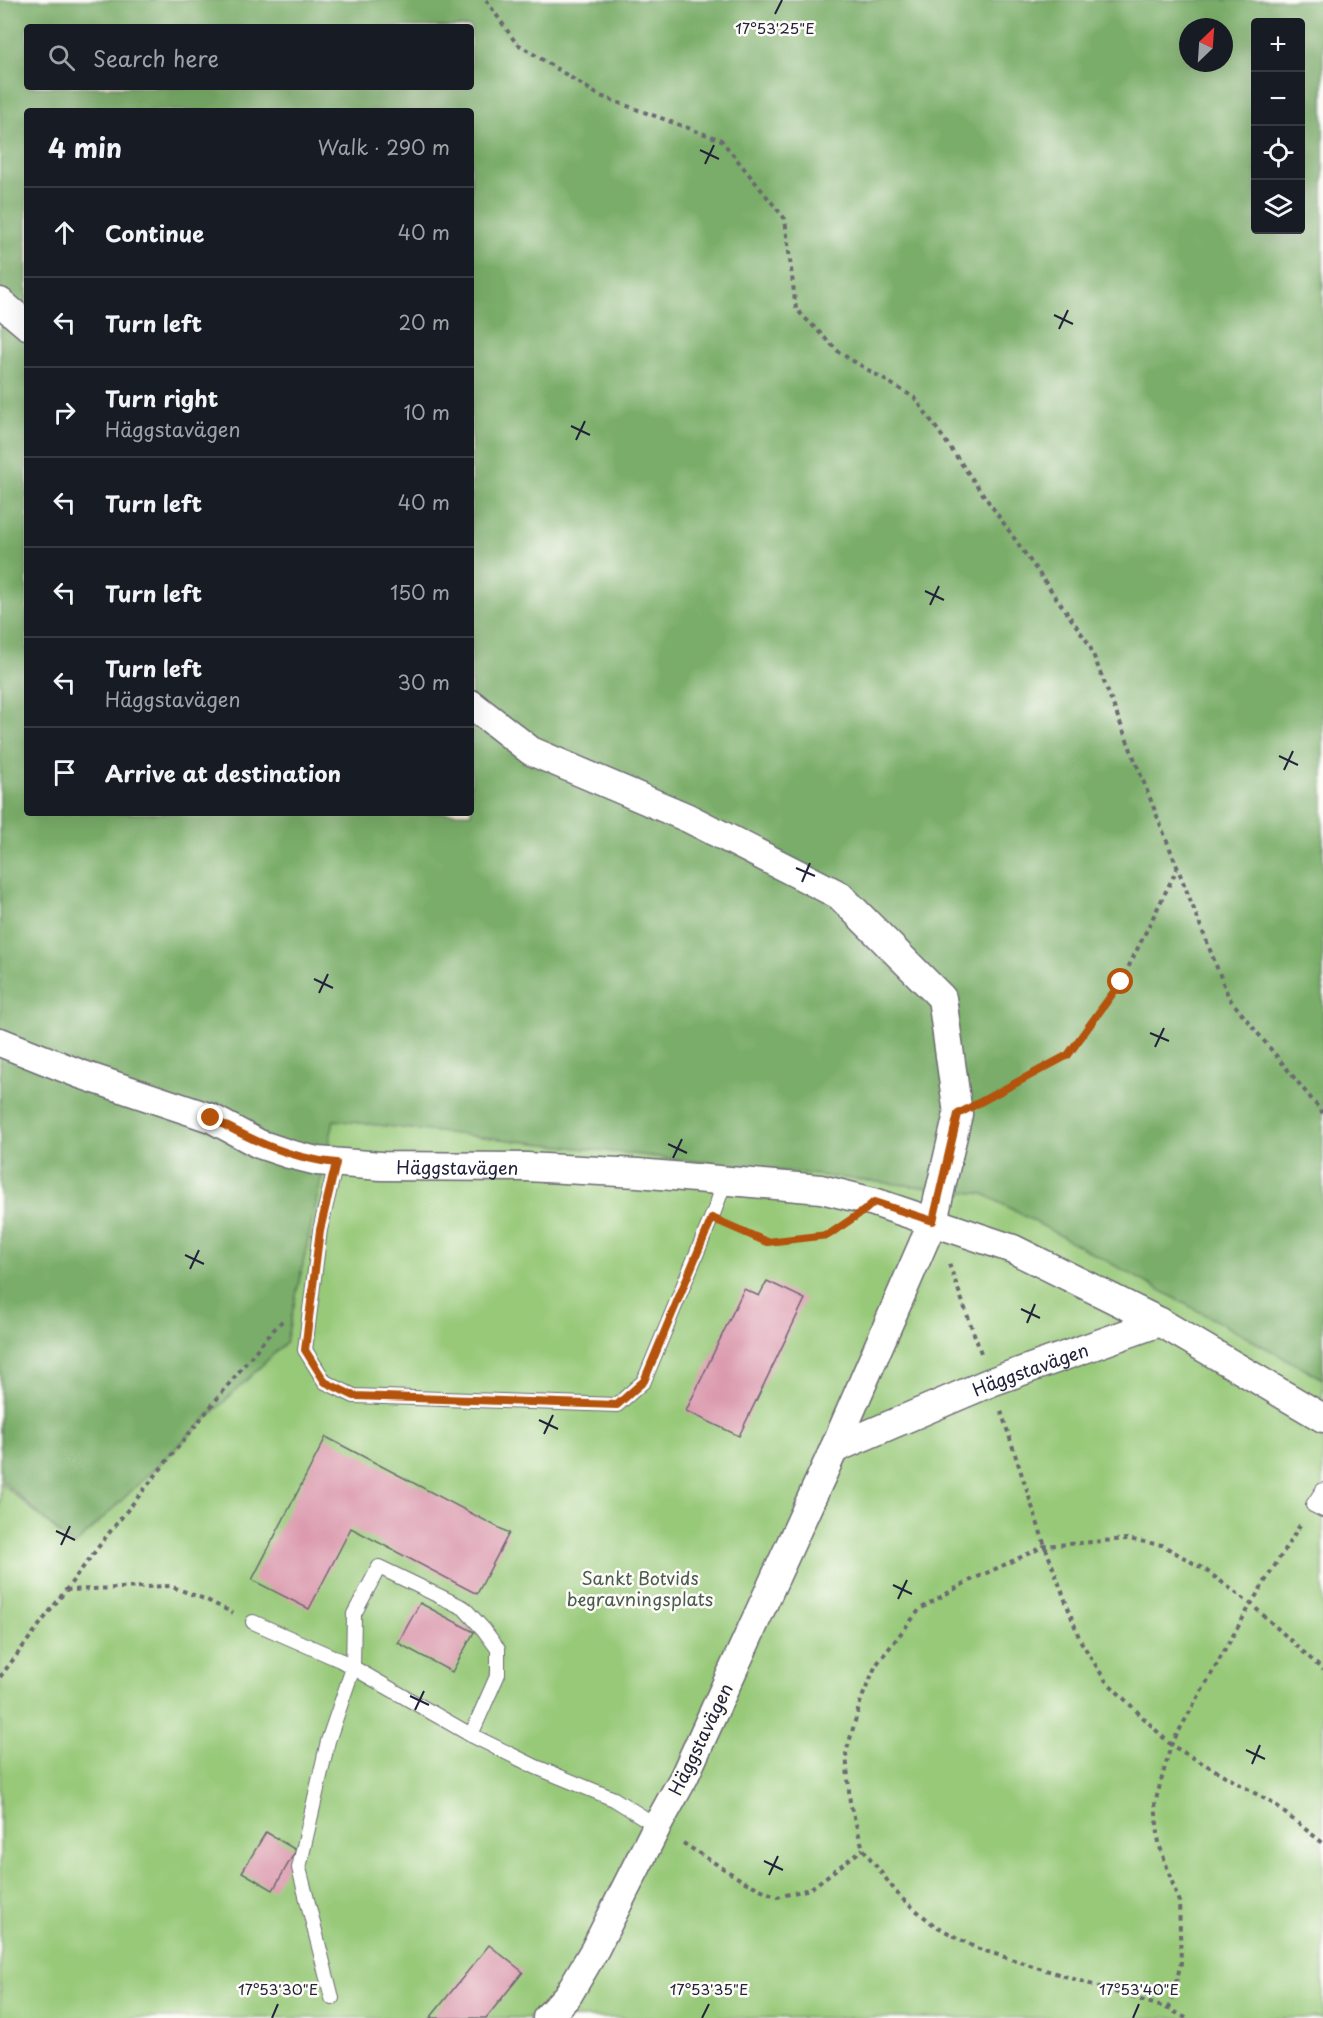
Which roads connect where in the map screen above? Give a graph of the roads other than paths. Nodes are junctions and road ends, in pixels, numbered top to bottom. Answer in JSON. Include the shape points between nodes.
{"nodes":[{"id":1,"x":0,"y":302,"type":"edge"},
{"id":2,"x":24,"y":322,"type":"edge"},
{"id":3,"x":474,"y":706,"type":"edge"},
{"id":4,"x":0,"y":1042,"type":"edge"},
{"id":5,"x":336,"y":1163,"type":"junction"},
{"id":6,"x":725,"y":1181,"type":"junction"},
{"id":7,"x":933,"y":1221,"type":"junction"},
{"id":8,"x":1160,"y":1322,"type":"junction"},
{"id":9,"x":1323,"y":1418,"type":"edge"},
{"id":10,"x":834,"y":1449,"type":"junction"},
{"id":11,"x":1323,"y":1490,"type":"edge"},
{"id":12,"x":1318,"y":1507,"type":"edge"},
{"id":13,"x":253,"y":1622,"type":"road end"},
{"id":14,"x":353,"y":1668,"type":"junction"},
{"id":15,"x":471,"y":1735,"type":"junction"},
{"id":16,"x":657,"y":1826,"type":"junction"},
{"id":17,"x":332,"y":1998,"type":"dead end"},
{"id":18,"x":547,"y":2018,"type":"edge"}],
"edges":[{"from":1,"to":2,"type":"street"},
{"from":3,"to":7,"type":"street","via":[[531,751],[688,818],[839,895],[942,998],[958,1114]]},
{"from":4,"to":5,"type":"street","name":"Häggstavägen","via":[[211,1118],[288,1154]]},
{"from":5,"to":6,"type":"street","name":"Häggstavägen","via":[[537,1167]]},
{"from":5,"to":6,"type":"lane","via":[[320,1230],[305,1350],[325,1382],[354,1396],[617,1405],[644,1381]]},
{"from":6,"to":7,"type":"street","name":"Häggstavägen","via":[[822,1189]]},
{"from":7,"to":8,"type":"street","name":"Häggstavägen","via":[[1013,1250]]},
{"from":7,"to":10,"type":"street","name":"Häggstavägen"},
{"from":8,"to":9,"type":"street","name":"Häggstavägen"},
{"from":8,"to":10,"type":"street","name":"Häggstavägen","via":[[991,1382]]},
{"from":10,"to":16,"type":"street","name":"Häggstavägen","via":[[689,1767]]},
{"from":11,"to":12,"type":"lane"},
{"from":13,"to":14,"type":"lane"},
{"from":14,"to":15,"type":"lane"},
{"from":14,"to":15,"type":"lane","via":[[354,1614],[380,1567],[464,1608],[498,1649],[498,1674]]},
{"from":14,"to":17,"type":"lane","via":[[328,1741],[299,1868]]},
{"from":15,"to":16,"type":"lane","via":[[614,1799]]},
{"from":16,"to":18,"type":"street","name":"Häggstavägen","via":[[595,1949],[568,1995]]}]}
